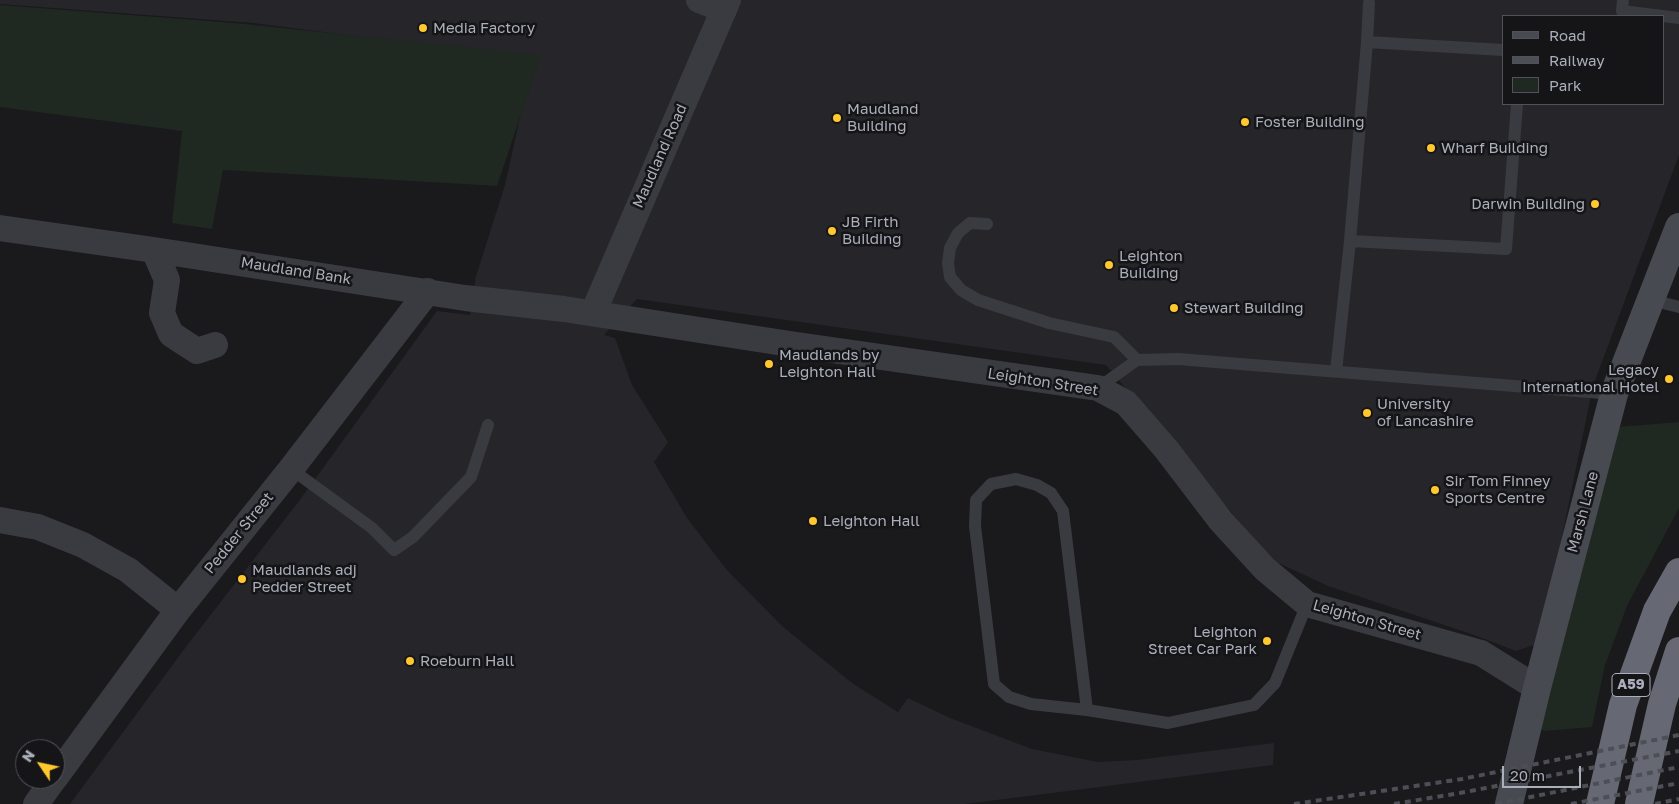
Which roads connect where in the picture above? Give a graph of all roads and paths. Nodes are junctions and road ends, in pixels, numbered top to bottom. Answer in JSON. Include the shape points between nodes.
{"nodes":[{"id":1,"x":699,"y":0,"type":"edge"},
{"id":2,"x":1623,"y":0,"type":"edge"},
{"id":3,"x":1368,"y":3,"type":"dead end"},
{"id":4,"x":726,"y":5,"type":"edge"},
{"id":5,"x":1655,"y":15,"type":"edge"},
{"id":6,"x":1664,"y":16,"type":"edge"},
{"id":7,"x":1679,"y":18,"type":"edge"},
{"id":8,"x":1367,"y":42,"type":"junction"},
{"id":9,"x":1502,"y":50,"type":"edge"},
{"id":10,"x":1516,"y":105,"type":"edge"},
{"id":11,"x":987,"y":224,"type":"dead end"},
{"id":12,"x":1679,"y":227,"type":"edge"},
{"id":13,"x":0,"y":228,"type":"edge"},
{"id":14,"x":1350,"y":242,"type":"junction"},
{"id":15,"x":154,"y":250,"type":"junction"},
{"id":16,"x":428,"y":291,"type":"junction"},
{"id":17,"x":1651,"y":300,"type":"junction"},
{"id":18,"x":1679,"y":307,"type":"edge"},
{"id":19,"x":595,"y":314,"type":"junction"},
{"id":20,"x":215,"y":345,"type":"dead end"},
{"id":21,"x":1137,"y":360,"type":"junction"},
{"id":22,"x":1336,"y":371,"type":"junction"},
{"id":23,"x":1098,"y":388,"type":"junction"},
{"id":24,"x":1614,"y":394,"type":"junction"},
{"id":25,"x":488,"y":425,"type":"dead end"},
{"id":26,"x":291,"y":469,"type":"junction"},
{"id":27,"x":0,"y":520,"type":"edge"},
{"id":28,"x":1679,"y":572,"type":"edge"},
{"id":29,"x":1307,"y":604,"type":"junction"},
{"id":30,"x":178,"y":610,"type":"junction"},
{"id":31,"x":1679,"y":651,"type":"edge"},
{"id":32,"x":1537,"y":688,"type":"junction"},
{"id":33,"x":1087,"y":710,"type":"junction"},
{"id":34,"x":65,"y":765,"type":"edge"},
{"id":35,"x":47,"y":789,"type":"edge"},
{"id":36,"x":36,"y":804,"type":"edge"},
{"id":37,"x":1509,"y":804,"type":"edge"},
{"id":38,"x":1600,"y":804,"type":"edge"},
{"id":39,"x":1639,"y":804,"type":"edge"}],
"edges":[{"from":1,"to":4,"type":"street"},
{"from":2,"to":5,"type":"lane","via":[[1622,11]]},
{"from":3,"to":8,"type":"lane"},
{"from":4,"to":19,"type":"street","name":"Maudland Road"},
{"from":6,"to":7,"type":"lane"},
{"from":8,"to":9,"type":"lane"},
{"from":8,"to":14,"type":"lane"},
{"from":10,"to":14,"type":"lane","via":[[1506,249]]},
{"from":11,"to":21,"type":"lane","via":[[970,223],[958,233],[950,248],[950,277],[961,290],[978,300],[1049,323],[1114,337]]},
{"from":12,"to":17,"type":"street","name":"Marsh Lane"},
{"from":13,"to":15,"type":"street","name":"Maudland Bank"},
{"from":14,"to":22,"type":"lane"},
{"from":15,"to":16,"type":"street","name":"Maudland Bank"},
{"from":15,"to":20,"type":"street","via":[[167,280],[162,313],[171,334],[197,350]]},
{"from":16,"to":19,"type":"street","name":"Maudland Bank"},
{"from":16,"to":26,"type":"street","name":"Pedder Street"},
{"from":17,"to":18,"type":"lane"},
{"from":17,"to":24,"type":"street","name":"Marsh Lane"},
{"from":19,"to":23,"type":"street","name":"Leighton Street"},
{"from":21,"to":22,"type":"lane","via":[[1178,359]]},
{"from":21,"to":23,"type":"lane"},
{"from":22,"to":24,"type":"lane"},
{"from":23,"to":29,"type":"street","name":"Leighton Street","via":[[1126,403],[1221,521],[1265,569]]},
{"from":24,"to":32,"type":"street","name":"Marsh Lane"},
{"from":25,"to":26,"type":"lane","via":[[470,476],[412,537],[394,550],[372,528]]},
{"from":26,"to":30,"type":"street","name":"Pedder Street"},
{"from":27,"to":30,"type":"street","via":[[38,527],[84,545],[128,570]]},
{"from":28,"to":38,"type":"highway","number":"A59","via":[[1657,612],[1623,705]]},
{"from":29,"to":32,"type":"street","name":"Leighton Street","via":[[1482,653]]},
{"from":29,"to":33,"type":"lane","via":[[1275,683],[1254,705],[1168,723]]},
{"from":30,"to":34,"type":"street","name":"Pedder Street"},
{"from":31,"to":39,"type":"highway","number":"A59","via":[[1662,704]]},
{"from":32,"to":37,"type":"street","name":"Marsh Lane"},
{"from":33,"to":33,"type":"lane","via":[[1031,704],[1009,697],[994,684],[975,526],[976,500],[991,484],[1016,479],[1037,485],[1051,492],[1063,511]]},
{"from":35,"to":36,"type":"street","name":"Pedder Street"}]}
